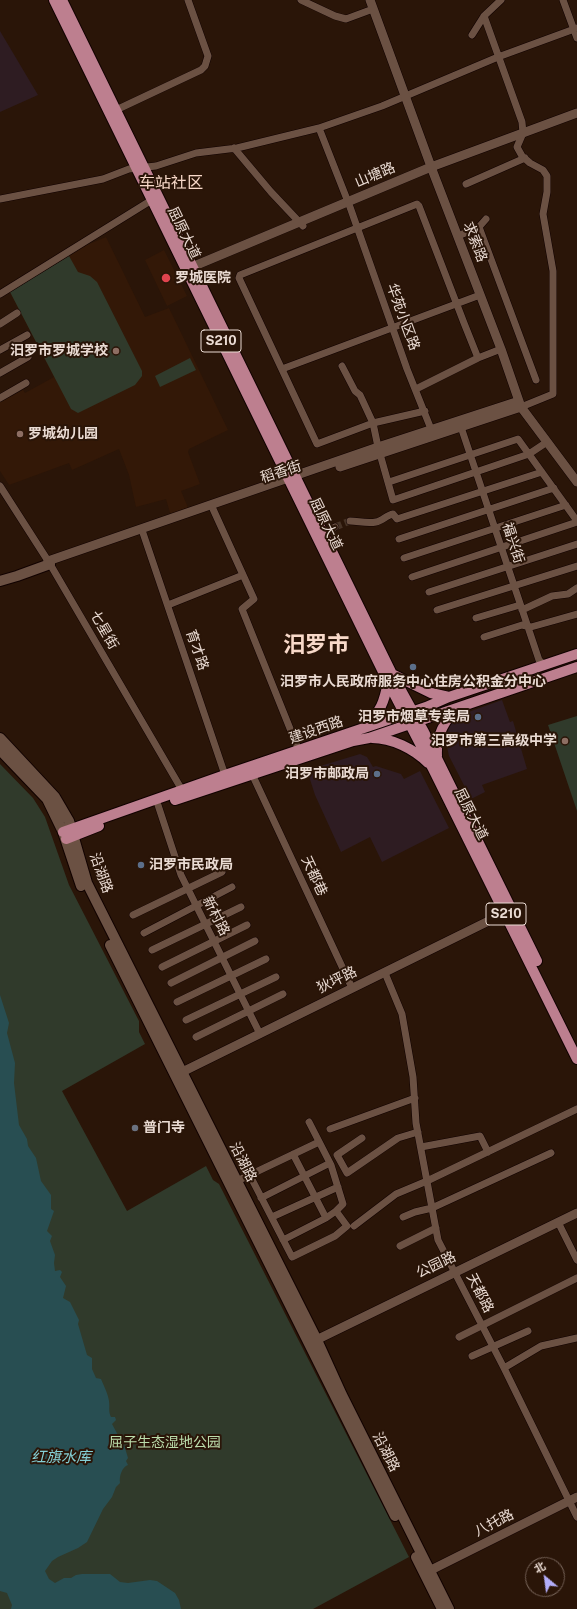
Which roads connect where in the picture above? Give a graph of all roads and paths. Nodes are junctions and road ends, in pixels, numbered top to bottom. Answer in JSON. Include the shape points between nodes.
{"nodes":[{"id":1,"x":54,"y":0,"type":"edge"},
{"id":2,"x":62,"y":0,"type":"edge"},
{"id":3,"x":188,"y":0,"type":"edge"},
{"id":4,"x":301,"y":0,"type":"edge"},
{"id":5,"x":501,"y":0,"type":"edge"},
{"id":6,"x":563,"y":0,"type":"edge"},
{"id":7,"x":372,"y":4,"type":"edge"},
{"id":8,"x":484,"y":16,"type":"junction"},
{"id":9,"x":575,"y":28,"type":"edge"},
{"id":10,"x":472,"y":35,"type":"dead end"},
{"id":11,"x":577,"y":38,"type":"edge"},
{"id":12,"x":498,"y":57,"type":"junction"},
{"id":13,"x":405,"y":96,"type":"junction"},
{"id":14,"x":116,"y":110,"type":"junction"},
{"id":15,"x":577,"y":113,"type":"edge"},
{"id":16,"x":577,"y":119,"type":"edge"},
{"id":17,"x":319,"y":128,"type":"junction"},
{"id":18,"x":522,"y":136,"type":"junction"},
{"id":19,"x":234,"y":148,"type":"junction"},
{"id":20,"x":524,"y":158,"type":"junction"},
{"id":21,"x":141,"y":168,"type":"junction"},
{"id":22,"x":432,"y":170,"type":"junction"},
{"id":23,"x":466,"y":184,"type":"dead end"},
{"id":24,"x":155,"y":197,"type":"junction"},
{"id":25,"x":0,"y":199,"type":"edge"},
{"id":26,"x":349,"y":204,"type":"junction"},
{"id":27,"x":486,"y":219,"type":"dead end"},
{"id":28,"x":301,"y":224,"type":"junction"},
{"id":29,"x":479,"y":227,"type":"junction"},
{"id":30,"x":357,"y":228,"type":"junction"},
{"id":31,"x":458,"y":236,"type":"junction"},
{"id":32,"x":191,"y":271,"type":"junction"},
{"id":33,"x":0,"y":294,"type":"edge"},
{"id":34,"x":480,"y":295,"type":"junction"},
{"id":35,"x":456,"y":304,"type":"junction"},
{"id":36,"x":17,"y":313,"type":"dead end"},
{"id":37,"x":0,"y":324,"type":"edge"},
{"id":38,"x":393,"y":328,"type":"junction"},
{"id":39,"x":27,"y":335,"type":"dead end"},
{"id":40,"x":501,"y":349,"type":"junction"},
{"id":41,"x":0,"y":350,"type":"edge"},
{"id":42,"x":28,"y":357,"type":"dead end"},
{"id":43,"x":478,"y":358,"type":"junction"},
{"id":44,"x":342,"y":366,"type":"dead end"},
{"id":45,"x":282,"y":369,"type":"junction"},
{"id":46,"x":0,"y":373,"type":"edge"},
{"id":47,"x":536,"y":380,"type":"dead end"},
{"id":48,"x":26,"y":383,"type":"dead end"},
{"id":49,"x":416,"y":389,"type":"junction"},
{"id":50,"x":0,"y":398,"type":"edge"},
{"id":51,"x":520,"y":404,"type":"junction"},
{"id":52,"x":425,"y":411,"type":"junction"},
{"id":53,"x":373,"y":423,"type":"junction"},
{"id":54,"x":461,"y":427,"type":"junction"},
{"id":55,"x":433,"y":433,"type":"junction"},
{"id":56,"x":547,"y":442,"type":"junction"},
{"id":57,"x":379,"y":451,"type":"junction"},
{"id":58,"x":529,"y":454,"type":"junction"},
{"id":59,"x":470,"y":455,"type":"junction"},
{"id":60,"x":542,"y":472,"type":"junction"},
{"id":61,"x":476,"y":473,"type":"junction"},
{"id":62,"x":293,"y":480,"type":"junction"},
{"id":63,"x":389,"y":482,"type":"junction"},
{"id":64,"x":577,"y":482,"type":"edge"},
{"id":65,"x":0,"y":486,"type":"edge"},
{"id":66,"x":554,"y":488,"type":"junction"},
{"id":67,"x":482,"y":491,"type":"junction"},
{"id":68,"x":566,"y":505,"type":"junction"},
{"id":69,"x":213,"y":509,"type":"junction"},
{"id":70,"x":489,"y":510,"type":"junction"},
{"id":71,"x":350,"y":521,"type":"tunnel mouth"},
{"id":72,"x":577,"y":521,"type":"edge"},
{"id":73,"x":335,"y":527,"type":"tunnel mouth"},
{"id":74,"x":495,"y":528,"type":"junction"},
{"id":75,"x":143,"y":533,"type":"junction"},
{"id":76,"x":324,"y":533,"type":"junction"},
{"id":77,"x":399,"y":540,"type":"dead end"},
{"id":78,"x":577,"y":544,"type":"edge"},
{"id":79,"x":501,"y":547,"type":"junction"},
{"id":80,"x":404,"y":558,"type":"dead end"},
{"id":81,"x":49,"y":562,"type":"junction"},
{"id":82,"x":507,"y":566,"type":"junction"},
{"id":83,"x":577,"y":566,"type":"edge"},
{"id":84,"x":0,"y":575,"type":"edge"},
{"id":85,"x":243,"y":575,"type":"junction"},
{"id":86,"x":412,"y":578,"type":"dead end"},
{"id":87,"x":0,"y":581,"type":"edge"},
{"id":88,"x":514,"y":586,"type":"junction"},
{"id":89,"x":577,"y":588,"type":"edge"},
{"id":90,"x":429,"y":592,"type":"dead end"},
{"id":91,"x":168,"y":605,"type":"junction"},
{"id":92,"x":521,"y":607,"type":"junction"},
{"id":93,"x":437,"y":610,"type":"dead end"},
{"id":94,"x":577,"y":614,"type":"edge"},
{"id":95,"x":476,"y":618,"type":"dead end"},
{"id":96,"x":528,"y":627,"type":"junction"},
{"id":97,"x":484,"y":637,"type":"dead end"},
{"id":98,"x":577,"y":654,"type":"edge"},
{"id":99,"x":544,"y":665,"type":"junction"},
{"id":100,"x":577,"y":667,"type":"edge"},
{"id":101,"x":390,"y":678,"type":"junction"},
{"id":102,"x":449,"y":696,"type":"junction"},
{"id":103,"x":461,"y":706,"type":"junction"},
{"id":104,"x":408,"y":713,"type":"junction"},
{"id":105,"x":414,"y":722,"type":"junction"},
{"id":106,"x":365,"y":727,"type":"junction"},
{"id":107,"x":0,"y":738,"type":"edge"},
{"id":108,"x":369,"y":738,"type":"junction"},
{"id":109,"x":0,"y":750,"type":"edge"},
{"id":110,"x":299,"y":750,"type":"junction"},
{"id":111,"x":435,"y":764,"type":"junction"},
{"id":112,"x":252,"y":774,"type":"junction"},
{"id":113,"x":225,"y":775,"type":"junction"},
{"id":114,"x":182,"y":790,"type":"junction"},
{"id":115,"x":51,"y":798,"type":"junction"},
{"id":116,"x":158,"y":805,"type":"junction"},
{"id":117,"x":69,"y":834,"type":"junction"},
{"id":118,"x":222,"y":872,"type":"dead end"},
{"id":119,"x":232,"y":887,"type":"dead end"},
{"id":120,"x":188,"y":888,"type":"junction"},
{"id":121,"x":197,"y":906,"type":"junction"},
{"id":122,"x":240,"y":907,"type":"dead end"},
{"id":123,"x":509,"y":912,"type":"junction"},
{"id":124,"x":133,"y":915,"type":"dead end"},
{"id":125,"x":206,"y":924,"type":"junction"},
{"id":126,"x":247,"y":925,"type":"dead end"},
{"id":127,"x":144,"y":933,"type":"dead end"},
{"id":128,"x":255,"y":940,"type":"dead end"},
{"id":129,"x":214,"y":941,"type":"junction"},
{"id":130,"x":152,"y":950,"type":"dead end"},
{"id":131,"x":222,"y":957,"type":"junction"},
{"id":132,"x":266,"y":959,"type":"dead end"},
{"id":133,"x":162,"y":968,"type":"dead end"},
{"id":134,"x":385,"y":973,"type":"junction"},
{"id":135,"x":231,"y":976,"type":"junction"},
{"id":136,"x":276,"y":977,"type":"dead end"},
{"id":137,"x":171,"y":983,"type":"dead end"},
{"id":138,"x":352,"y":988,"type":"junction"},
{"id":139,"x":240,"y":994,"type":"junction"},
{"id":140,"x":282,"y":994,"type":"dead end"},
{"id":141,"x":177,"y":1002,"type":"dead end"},
{"id":142,"x":249,"y":1010,"type":"junction"},
{"id":143,"x":186,"y":1020,"type":"dead end"},
{"id":144,"x":260,"y":1034,"type":"junction"},
{"id":145,"x":196,"y":1037,"type":"dead end"},
{"id":146,"x":577,"y":1044,"type":"edge"},
{"id":147,"x":577,"y":1059,"type":"edge"},
{"id":148,"x":178,"y":1073,"type":"junction"},
{"id":149,"x":415,"y":1098,"type":"junction"},
{"id":150,"x":577,"y":1110,"type":"edge"},
{"id":151,"x":309,"y":1122,"type":"dead end"},
{"id":152,"x":330,"y":1129,"type":"dead end"},
{"id":153,"x":418,"y":1132,"type":"junction"},
{"id":154,"x":362,"y":1138,"type":"dead end"},
{"id":155,"x":319,"y":1142,"type":"junction"},
{"id":156,"x":421,"y":1147,"type":"junction"},
{"id":157,"x":488,"y":1152,"type":"junction"},
{"id":158,"x":551,"y":1152,"type":"dead end"},
{"id":159,"x":293,"y":1154,"type":"junction"},
{"id":160,"x":243,"y":1162,"type":"dead end"},
{"id":161,"x":330,"y":1163,"type":"junction"},
{"id":162,"x":249,"y":1175,"type":"junction"},
{"id":163,"x":304,"y":1176,"type":"junction"},
{"id":164,"x":237,"y":1181,"type":"junction"},
{"id":165,"x":427,"y":1181,"type":"junction"},
{"id":166,"x":338,"y":1187,"type":"junction"},
{"id":167,"x":261,"y":1198,"type":"junction"},
{"id":168,"x":316,"y":1198,"type":"junction"},
{"id":169,"x":432,"y":1208,"type":"junction"},
{"id":170,"x":336,"y":1211,"type":"junction"},
{"id":171,"x":577,"y":1212,"type":"edge"},
{"id":172,"x":272,"y":1217,"type":"junction"},
{"id":173,"x":403,"y":1217,"type":"dead end"},
{"id":174,"x":326,"y":1218,"type":"junction"},
{"id":175,"x":558,"y":1222,"type":"junction"},
{"id":176,"x":354,"y":1226,"type":"dead end"},
{"id":177,"x":436,"y":1228,"type":"junction"},
{"id":178,"x":284,"y":1240,"type":"junction"},
{"id":179,"x":400,"y":1246,"type":"dead end"},
{"id":180,"x":577,"y":1260,"type":"edge"},
{"id":181,"x":454,"y":1272,"type":"junction"},
{"id":182,"x":577,"y":1278,"type":"edge"},
{"id":183,"x":482,"y":1326,"type":"junction"},
{"id":184,"x":528,"y":1331,"type":"dead end"},
{"id":185,"x":459,"y":1337,"type":"dead end"},
{"id":186,"x":577,"y":1338,"type":"edge"},
{"id":187,"x":312,"y":1342,"type":"junction"},
{"id":188,"x":493,"y":1346,"type":"junction"},
{"id":189,"x":472,"y":1356,"type":"dead end"},
{"id":190,"x":504,"y":1368,"type":"junction"},
{"id":191,"x":573,"y":1499,"type":"edge"},
{"id":192,"x":577,"y":1517,"type":"edge"},
{"id":193,"x":427,"y":1572,"type":"junction"},
{"id":194,"x":442,"y":1609,"type":"edge"},
{"id":195,"x":449,"y":1609,"type":"edge"}],
"edges":[{"from":1,"to":21,"type":"main road","name":"屈原大道","number":"S210"},
{"from":2,"to":14,"type":"main road","name":"屈原大道","number":"S210"},
{"from":3,"to":14,"type":"street","via":[[208,56],[205,66]]},
{"from":4,"to":7,"type":"street","via":[[346,19]]},
{"from":5,"to":8,"type":"street"},
{"from":6,"to":9,"type":"street"},
{"from":7,"to":13,"type":"street","name":"求索路"},
{"from":8,"to":10,"type":"street"},
{"from":8,"to":12,"type":"street"},
{"from":9,"to":11,"type":"street"},
{"from":9,"to":12,"type":"street"},
{"from":12,"to":13,"type":"street"},
{"from":12,"to":18,"type":"street","via":[[522,122]]},
{"from":13,"to":17,"type":"street"},
{"from":13,"to":22,"type":"street","name":"求索路"},
{"from":14,"to":21,"type":"main road","name":"屈原大道","number":"S210"},
{"from":15,"to":18,"type":"street","name":"山塘路"},
{"from":16,"to":18,"type":"street","name":"山塘路"},
{"from":17,"to":19,"type":"street"},
{"from":17,"to":26,"type":"street","name":"华苑小区路"},
{"from":18,"to":20,"type":"street","via":[[517,147]]},
{"from":18,"to":22,"type":"street","name":"山塘路"},
{"from":19,"to":21,"type":"street","via":[[196,153],[156,166]]},
{"from":19,"to":28,"type":"street"},
{"from":20,"to":23,"type":"street"},
{"from":20,"to":51,"type":"street","via":[[543,170],[547,176],[543,214],[553,271],[553,394]]},
{"from":21,"to":24,"type":"main road","name":"屈原大道","number":"S210"},
{"from":21,"to":25,"type":"street","via":[[123,170],[103,179]]},
{"from":22,"to":26,"type":"street","name":"山塘路"},
{"from":22,"to":31,"type":"street","name":"求索路"},
{"from":24,"to":32,"type":"main road","name":"屈原大道","number":"S210"},
{"from":24,"to":33,"type":"street"},
{"from":26,"to":28,"type":"street","name":"山塘路"},
{"from":26,"to":30,"type":"street","name":"华苑小区路"},
{"from":27,"to":29,"type":"street"},
{"from":28,"to":32,"type":"street","name":"山塘路"},
{"from":29,"to":31,"type":"street"},
{"from":29,"to":47,"type":"street"},
{"from":30,"to":35,"type":"street","via":[[418,204]]},
{"from":30,"to":38,"type":"street","name":"华苑小区路"},
{"from":30,"to":45,"type":"street","via":[[240,275],[239,278]]},
{"from":31,"to":34,"type":"street","name":"求索路"},
{"from":32,"to":62,"type":"main road","name":"屈原大道","number":"S210"},
{"from":34,"to":35,"type":"street"},
{"from":34,"to":40,"type":"street","name":"求索路"},
{"from":35,"to":38,"type":"street"},
{"from":35,"to":43,"type":"street"},
{"from":36,"to":37,"type":"street"},
{"from":38,"to":45,"type":"street"},
{"from":38,"to":49,"type":"street","name":"华苑小区路"},
{"from":39,"to":41,"type":"street"},
{"from":40,"to":43,"type":"street"},
{"from":40,"to":51,"type":"street","name":"求索路"},
{"from":42,"to":46,"type":"street"},
{"from":43,"to":49,"type":"street"},
{"from":44,"to":53,"type":"street"},
{"from":45,"to":53,"type":"street","via":[[317,444]]},
{"from":48,"to":50,"type":"street"},
{"from":49,"to":52,"type":"street","name":"华苑小区路"},
{"from":51,"to":54,"type":"street","name":"稻香街"},
{"from":51,"to":55,"type":"street"},
{"from":51,"to":56,"type":"street","name":"求索路"},
{"from":52,"to":53,"type":"street"},
{"from":52,"to":55,"type":"street","name":"华苑小区路"},
{"from":53,"to":57,"type":"street"},
{"from":54,"to":55,"type":"street","name":"稻香街"},
{"from":54,"to":59,"type":"street","name":"福兴街"},
{"from":55,"to":57,"type":"street","name":"稻香街"},
{"from":56,"to":58,"type":"street"},
{"from":56,"to":64,"type":"street","name":"求索路"},
{"from":57,"to":62,"type":"street","name":"稻香街"},
{"from":57,"to":63,"type":"street"},
{"from":58,"to":59,"type":"street","via":[[518,439]]},
{"from":58,"to":60,"type":"street"},
{"from":58,"to":61,"type":"street"},
{"from":59,"to":61,"type":"street","name":"福兴街"},
{"from":59,"to":63,"type":"street"},
{"from":60,"to":66,"type":"street"},
{"from":60,"to":67,"type":"street"},
{"from":61,"to":63,"type":"street","via":[[393,500]]},
{"from":61,"to":67,"type":"street","name":"福兴街"},
{"from":62,"to":69,"type":"street","name":"稻香街"},
{"from":62,"to":76,"type":"main road","name":"屈原大道","number":"S210"},
{"from":62,"to":81,"type":"street"},
{"from":62,"to":101,"type":"main road","name":"屈原大道","number":"S210"},
{"from":65,"to":81,"type":"street","name":"七星街"},
{"from":66,"to":68,"type":"street"},
{"from":66,"to":70,"type":"street"},
{"from":67,"to":70,"type":"street","name":"福兴街"},
{"from":67,"to":71,"type":"street","via":[[397,519],[393,514],[377,522]]},
{"from":68,"to":72,"type":"street"},
{"from":68,"to":74,"type":"street"},
{"from":69,"to":75,"type":"street","name":"稻香街"},
{"from":69,"to":85,"type":"street"},
{"from":70,"to":74,"type":"street","name":"福兴街"},
{"from":70,"to":77,"type":"street"},
{"from":72,"to":79,"type":"street"},
{"from":73,"to":76,"type":"street"},
{"from":74,"to":79,"type":"street","name":"福兴街"},
{"from":74,"to":80,"type":"street"},
{"from":75,"to":81,"type":"street","name":"稻香街"},
{"from":75,"to":91,"type":"street","name":"育才路"},
{"from":76,"to":101,"type":"main road","name":"屈原大道","number":"S210"},
{"from":78,"to":82,"type":"street"},
{"from":79,"to":82,"type":"street","name":"福兴街"},
{"from":79,"to":86,"type":"street"},
{"from":81,"to":84,"type":"main road"},
{"from":81,"to":87,"type":"main road"},
{"from":81,"to":114,"type":"street","name":"七星街"},
{"from":82,"to":88,"type":"street","name":"福兴街"},
{"from":82,"to":90,"type":"street"},
{"from":83,"to":88,"type":"street"},
{"from":85,"to":91,"type":"street"},
{"from":85,"to":110,"type":"street","via":[[254,598],[242,609]]},
{"from":88,"to":92,"type":"street","name":"福兴街"},
{"from":88,"to":93,"type":"street"},
{"from":89,"to":92,"type":"street","via":[[568,594],[552,596]]},
{"from":91,"to":113,"type":"street","name":"育才路"},
{"from":92,"to":95,"type":"street"},
{"from":92,"to":96,"type":"street","name":"福兴街"},
{"from":94,"to":96,"type":"street"},
{"from":96,"to":97,"type":"street","via":[[522,625]]},
{"from":96,"to":99,"type":"street","name":"福兴街","via":[[539,660]]},
{"from":98,"to":99,"type":"main road","name":"建设西路"},
{"from":99,"to":102,"type":"main road","name":"建设西路"},
{"from":100,"to":103,"type":"main road","name":"建设西路"},
{"from":101,"to":102,"type":"main road","via":[[431,693]]},
{"from":101,"to":104,"type":"main road","name":"屈原大道","number":"S210"},
{"from":101,"to":106,"type":"main road","via":[[378,714]]},
{"from":102,"to":104,"type":"main road","name":"建设西路"},
{"from":103,"to":105,"type":"main road","name":"建设西路"},
{"from":103,"to":111,"type":"main road","via":[[450,715],[442,730],[437,742]]},
{"from":104,"to":105,"type":"main road","name":"屈原大道","number":"S210"},
{"from":104,"to":106,"type":"main road","name":"建设西路"},
{"from":105,"to":108,"type":"main road","name":"建设西路"},
{"from":105,"to":111,"type":"main road","name":"屈原大道","number":"S210"},
{"from":106,"to":110,"type":"main road","name":"建设西路"},
{"from":107,"to":115,"type":"main road","name":"沿湖路"},
{"from":108,"to":111,"type":"main road","via":[[388,740]]},
{"from":108,"to":112,"type":"main road","name":"建设西路","via":[[352,741]]},
{"from":109,"to":115,"type":"main road","name":"沿湖路"},
{"from":110,"to":113,"type":"main road","name":"建设西路"},
{"from":111,"to":123,"type":"main road","name":"屈原大道","number":"S210"},
{"from":112,"to":116,"type":"main road","name":"建设西路"},
{"from":112,"to":138,"type":"street","name":"天都巷"},
{"from":113,"to":114,"type":"main road","name":"建设西路"},
{"from":114,"to":117,"type":"main road","name":"建设西路"},
{"from":115,"to":117,"type":"main road","name":"沿湖路","via":[[70,821]]},
{"from":116,"to":117,"type":"main road","name":"建设西路"},
{"from":116,"to":120,"type":"street","name":"新村路","via":[[181,875]]},
{"from":117,"to":148,"type":"main road","name":"沿湖路","via":[[81,885]]},
{"from":118,"to":120,"type":"street"},
{"from":119,"to":121,"type":"street"},
{"from":120,"to":121,"type":"street","name":"新村路"},
{"from":120,"to":124,"type":"street"},
{"from":121,"to":125,"type":"street","name":"新村路"},
{"from":121,"to":127,"type":"street"},
{"from":122,"to":125,"type":"street"},
{"from":123,"to":134,"type":"street","name":"狄坪路"},
{"from":123,"to":146,"type":"main road","name":"屈原大道","number":"S210"},
{"from":123,"to":147,"type":"main road","name":"屈原大道","number":"S210"},
{"from":125,"to":129,"type":"street","name":"新村路"},
{"from":125,"to":130,"type":"street"},
{"from":126,"to":129,"type":"street"},
{"from":128,"to":131,"type":"street"},
{"from":129,"to":131,"type":"street","name":"新村路"},
{"from":129,"to":133,"type":"street"},
{"from":131,"to":135,"type":"street","name":"新村路"},
{"from":131,"to":137,"type":"street"},
{"from":132,"to":135,"type":"street"},
{"from":134,"to":138,"type":"street","name":"狄坪路"},
{"from":134,"to":149,"type":"street","name":"天都路","via":[[402,1014]]},
{"from":135,"to":139,"type":"street","name":"新村路"},
{"from":135,"to":141,"type":"street"},
{"from":136,"to":139,"type":"street"},
{"from":138,"to":144,"type":"street","name":"狄坪路"},
{"from":139,"to":142,"type":"street","name":"新村路"},
{"from":139,"to":143,"type":"street"},
{"from":140,"to":142,"type":"street"},
{"from":142,"to":144,"type":"street","name":"新村路"},
{"from":142,"to":145,"type":"street"},
{"from":144,"to":148,"type":"street","name":"狄坪路"},
{"from":148,"to":164,"type":"main road","name":"沿湖路"},
{"from":148,"to":187,"type":"main road","name":"沿湖路"},
{"from":149,"to":152,"type":"street"},
{"from":149,"to":153,"type":"street","name":"天都路"},
{"from":150,"to":157,"type":"street"},
{"from":151,"to":155,"type":"street"},
{"from":153,"to":154,"type":"street","via":[[398,1138],[347,1173],[337,1155]]},
{"from":153,"to":156,"type":"street","name":"天都路"},
{"from":155,"to":159,"type":"street"},
{"from":155,"to":161,"type":"street"},
{"from":156,"to":157,"type":"street","via":[[480,1136]]},
{"from":156,"to":165,"type":"street","name":"天都路"},
{"from":157,"to":165,"type":"street"},
{"from":158,"to":169,"type":"street"},
{"from":159,"to":162,"type":"street"},
{"from":159,"to":163,"type":"street"},
{"from":160,"to":162,"type":"street"},
{"from":161,"to":163,"type":"street"},
{"from":161,"to":166,"type":"street"},
{"from":162,"to":164,"type":"street"},
{"from":162,"to":167,"type":"street"},
{"from":163,"to":167,"type":"street"},
{"from":163,"to":168,"type":"street"},
{"from":164,"to":187,"type":"main road","name":"沿湖路"},
{"from":165,"to":169,"type":"street","name":"天都路"},
{"from":165,"to":176,"type":"street","via":[[396,1194]]},
{"from":166,"to":168,"type":"street"},
{"from":166,"to":170,"type":"street","via":[[343,1204]]},
{"from":167,"to":172,"type":"street"},
{"from":168,"to":172,"type":"street"},
{"from":168,"to":174,"type":"street"},
{"from":169,"to":173,"type":"street"},
{"from":169,"to":177,"type":"street","name":"天都路"},
{"from":170,"to":174,"type":"street"},
{"from":170,"to":178,"type":"street","via":[[347,1226],[335,1236],[292,1257]]},
{"from":171,"to":175,"type":"street","name":"公园路"},
{"from":172,"to":178,"type":"street"},
{"from":174,"to":178,"type":"street"},
{"from":175,"to":180,"type":"street"},
{"from":175,"to":181,"type":"street","name":"公园路"},
{"from":177,"to":179,"type":"street"},
{"from":177,"to":181,"type":"street","name":"天都路","via":[[438,1240]]},
{"from":181,"to":183,"type":"street","name":"天都路"},
{"from":181,"to":187,"type":"street","name":"公园路"},
{"from":182,"to":183,"type":"street"},
{"from":183,"to":185,"type":"street"},
{"from":183,"to":188,"type":"street","name":"天都路"},
{"from":184,"to":188,"type":"street"},
{"from":186,"to":190,"type":"street","via":[[541,1346]]},
{"from":187,"to":193,"type":"main road","name":"沿湖路","via":[[342,1395]]},
{"from":188,"to":189,"type":"street"},
{"from":188,"to":190,"type":"street","name":"天都路"},
{"from":190,"to":191,"type":"street","name":"天都路"},
{"from":191,"to":192,"type":"street","name":"天都路"},
{"from":191,"to":193,"type":"street","name":"八托路"},
{"from":193,"to":194,"type":"main road","name":"沿湖路"},
{"from":193,"to":195,"type":"main road","name":"沿湖路"}]}
